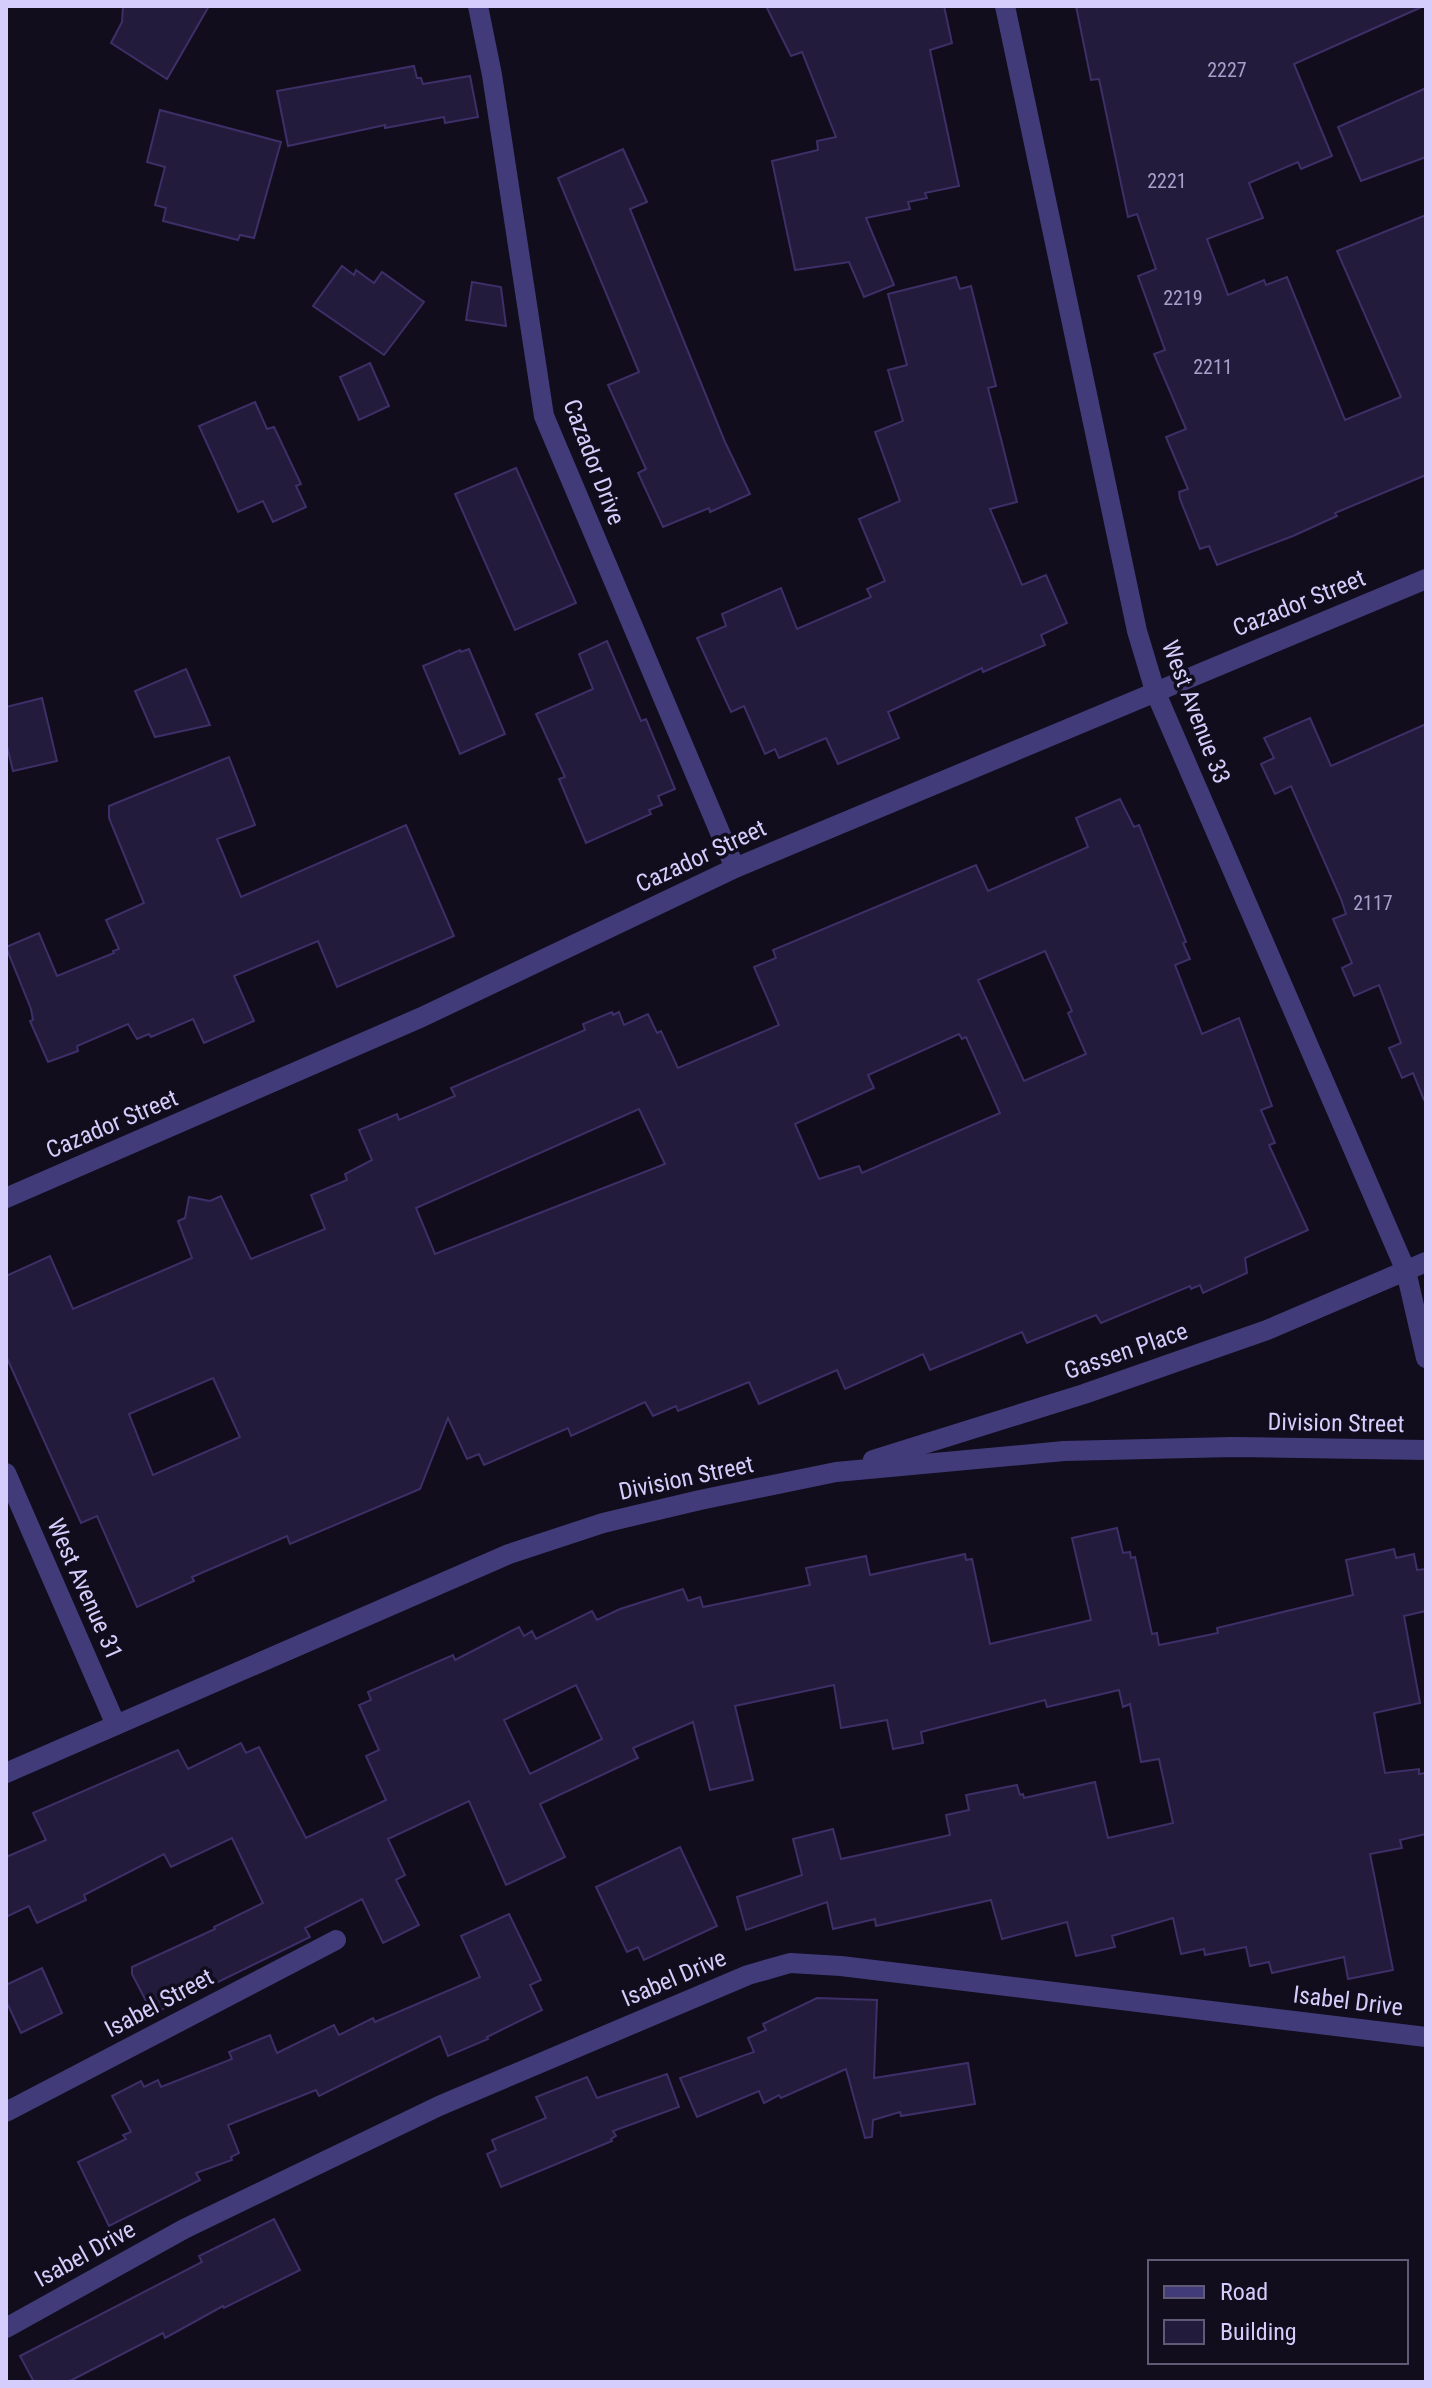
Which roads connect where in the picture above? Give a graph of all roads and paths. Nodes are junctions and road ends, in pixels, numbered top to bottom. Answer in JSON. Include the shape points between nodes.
{"nodes":[{"id":1,"x":478,"y":6,"type":"edge"},
{"id":2,"x":1005,"y":6,"type":"edge"},
{"id":3,"x":1426,"y":579,"type":"edge"},
{"id":4,"x":1155,"y":691,"type":"junction"},
{"id":5,"x":735,"y":868,"type":"junction"},
{"id":6,"x":6,"y":1198,"type":"edge"},
{"id":7,"x":1426,"y":1262,"type":"edge"},
{"id":8,"x":1406,"y":1271,"type":"junction"},
{"id":9,"x":1426,"y":1358,"type":"edge"},
{"id":10,"x":1426,"y":1450,"type":"edge"},
{"id":11,"x":836,"y":1472,"type":"junction"},
{"id":12,"x":6,"y":1473,"type":"edge"},
{"id":13,"x":116,"y":1725,"type":"junction"},
{"id":14,"x":6,"y":1773,"type":"edge"},
{"id":15,"x":336,"y":1940,"type":"dead end"},
{"id":16,"x":1426,"y":2037,"type":"edge"},
{"id":17,"x":6,"y":2112,"type":"edge"},
{"id":18,"x":6,"y":2328,"type":"edge"}],
"edges":[{"from":1,"to":5,"type":"street","name":"Cazador Drive","via":[[544,416]]},
{"from":2,"to":4,"type":"street","name":"West Avenue 33","via":[[1137,631]]},
{"from":3,"to":4,"type":"street","name":"Cazador Street"},
{"from":4,"to":5,"type":"street","name":"Cazador Street"},
{"from":4,"to":8,"type":"street","name":"West Avenue 33"},
{"from":5,"to":6,"type":"street","name":"Cazador Street","via":[[422,1017]]},
{"from":7,"to":8,"type":"street","name":"Gassen Place"},
{"from":8,"to":9,"type":"street","name":"West Avenue 33"},
{"from":8,"to":11,"type":"street","name":"Gassen Place","via":[[1267,1330]]},
{"from":10,"to":11,"type":"street","name":"Division Street","via":[[1064,1451]]},
{"from":11,"to":13,"type":"street","name":"Division Street","via":[[603,1523],[509,1554]]},
{"from":12,"to":13,"type":"street","name":"West Avenue 31"},
{"from":13,"to":14,"type":"street","name":"Division Street"},
{"from":15,"to":17,"type":"street","name":"Isabel Street"},
{"from":16,"to":18,"type":"street","name":"Isabel Drive","via":[[790,1963],[748,1975],[439,2106],[184,2229]]}]}
